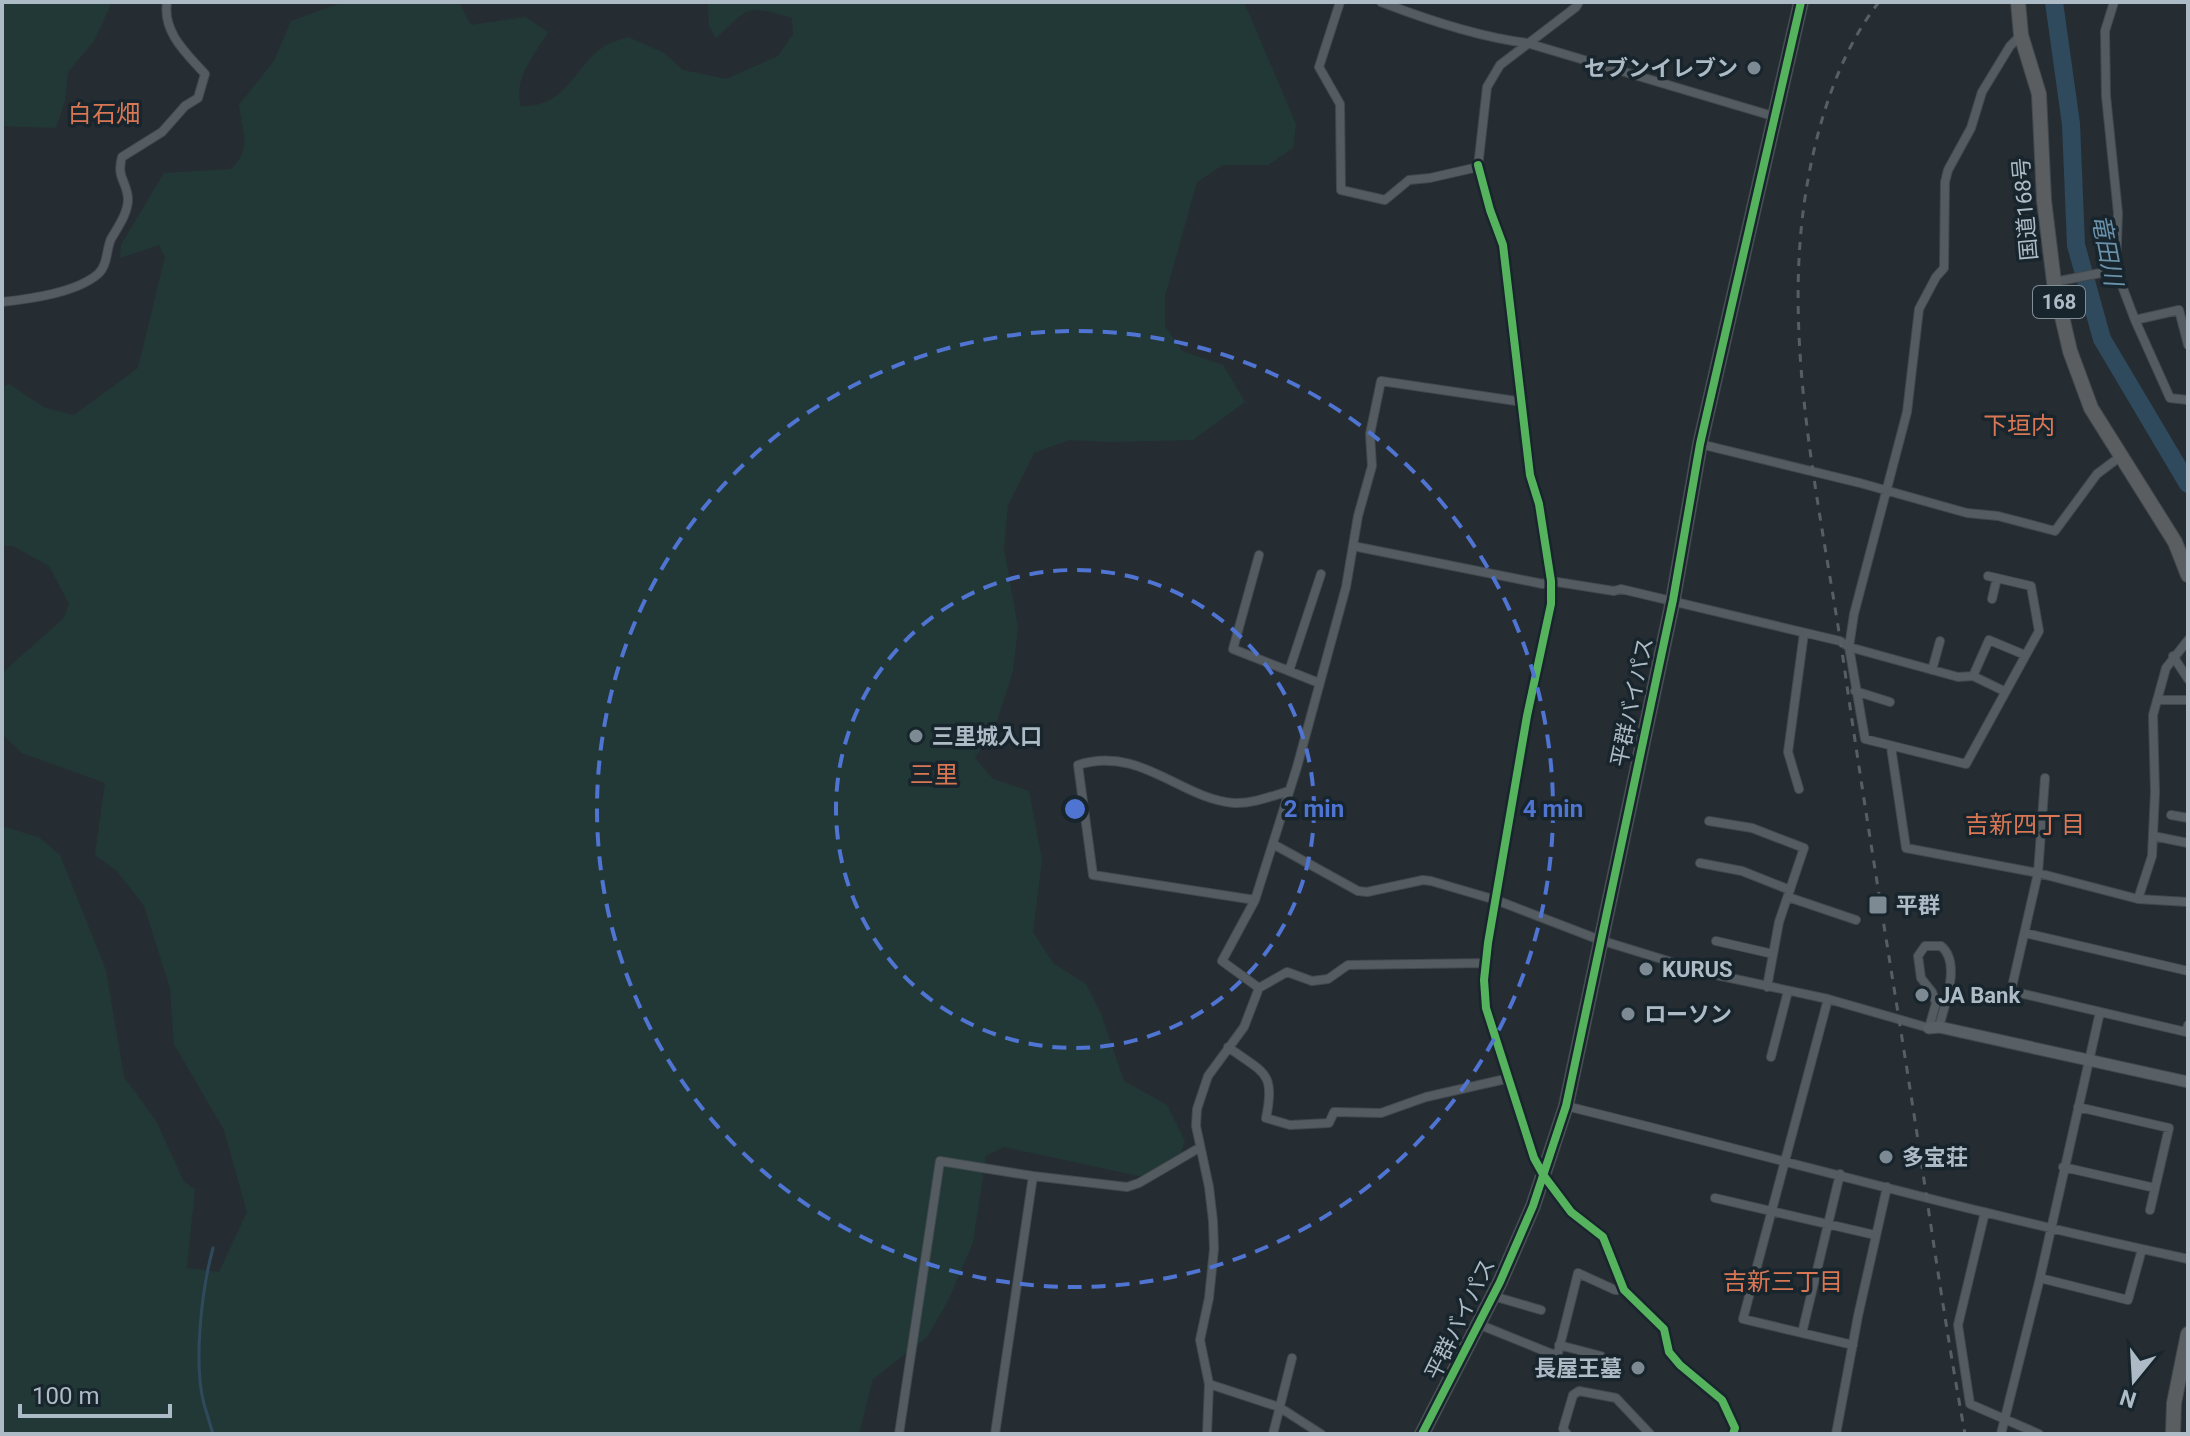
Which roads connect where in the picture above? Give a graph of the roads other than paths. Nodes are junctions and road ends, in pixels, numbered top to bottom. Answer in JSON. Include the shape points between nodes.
{"nodes":[{"id":1,"x":167,"y":2,"type":"edge"},
{"id":2,"x":1340,"y":2,"type":"edge"},
{"id":3,"x":1381,"y":2,"type":"edge"},
{"id":4,"x":1579,"y":2,"type":"edge"},
{"id":5,"x":1801,"y":2,"type":"edge"},
{"id":6,"x":2114,"y":2,"type":"edge"},
{"id":7,"x":2014,"y":3,"type":"edge"},
{"id":8,"x":2021,"y":35,"type":"junction"},
{"id":9,"x":1527,"y":43,"type":"junction"},
{"id":10,"x":1776,"y":117,"type":"junction"},
{"id":11,"x":1478,"y":165,"type":"junction"},
{"id":12,"x":2116,"y":270,"type":"junction"},
{"id":13,"x":2054,"y":282,"type":"junction"},
{"id":14,"x":2,"y":302,"type":"edge"},
{"id":15,"x":2135,"y":320,"type":"junction"},
{"id":16,"x":2188,"y":345,"type":"edge"},
{"id":17,"x":2188,"y":400,"type":"edge"},
{"id":18,"x":1523,"y":402,"type":"junction"},
{"id":19,"x":1700,"y":444,"type":"junction"},
{"id":20,"x":2121,"y":456,"type":"junction"},
{"id":21,"x":1888,"y":491,"type":"junction"},
{"id":22,"x":1353,"y":546,"type":"junction"},
{"id":23,"x":1259,"y":555,"type":"dead end"},
{"id":24,"x":1321,"y":574,"type":"dead end"},
{"id":25,"x":2188,"y":575,"type":"edge"},
{"id":26,"x":1551,"y":581,"type":"junction"},
{"id":27,"x":1992,"y":599,"type":"dead end"},
{"id":28,"x":1673,"y":600,"type":"junction"},
{"id":29,"x":1804,"y":633,"type":"junction"},
{"id":30,"x":2188,"y":640,"type":"edge"},
{"id":31,"x":1940,"y":641,"type":"dead end"},
{"id":32,"x":1849,"y":647,"type":"junction"},
{"id":33,"x":2025,"y":655,"type":"junction"},
{"id":34,"x":2173,"y":656,"type":"junction"},
{"id":35,"x":1932,"y":670,"type":"junction"},
{"id":36,"x":1289,"y":671,"type":"junction"},
{"id":37,"x":1973,"y":676,"type":"junction"},
{"id":38,"x":2188,"y":679,"type":"edge"},
{"id":39,"x":1319,"y":683,"type":"junction"},
{"id":40,"x":1855,"y":691,"type":"junction"},
{"id":41,"x":2004,"y":691,"type":"junction"},
{"id":42,"x":2157,"y":700,"type":"junction"},
{"id":43,"x":2188,"y":700,"type":"edge"},
{"id":44,"x":1890,"y":702,"type":"dead end"},
{"id":45,"x":1891,"y":747,"type":"junction"},
{"id":46,"x":2045,"y":778,"type":"dead end"},
{"id":47,"x":1799,"y":789,"type":"dead end"},
{"id":48,"x":1289,"y":791,"type":"junction"},
{"id":49,"x":2171,"y":815,"type":"dead end"},
{"id":50,"x":2188,"y":818,"type":"edge"},
{"id":51,"x":1709,"y":821,"type":"dead end"},
{"id":52,"x":2153,"y":836,"type":"junction"},
{"id":53,"x":2188,"y":843,"type":"edge"},
{"id":54,"x":1273,"y":844,"type":"junction"},
{"id":55,"x":1700,"y":863,"type":"dead end"},
{"id":56,"x":2038,"y":873,"type":"junction"},
{"id":57,"x":1789,"y":894,"type":"junction"},
{"id":58,"x":2138,"y":899,"type":"junction"},
{"id":59,"x":1255,"y":900,"type":"junction"},
{"id":60,"x":1496,"y":900,"type":"junction"},
{"id":61,"x":2188,"y":902,"type":"edge"},
{"id":62,"x":1856,"y":920,"type":"dead end"},
{"id":63,"x":2025,"y":933,"type":"junction"},
{"id":64,"x":1600,"y":940,"type":"junction"},
{"id":65,"x":1716,"y":941,"type":"dead end"},
{"id":66,"x":1773,"y":954,"type":"junction"},
{"id":67,"x":1486,"y":963,"type":"junction"},
{"id":68,"x":2188,"y":971,"type":"edge"},
{"id":69,"x":1767,"y":987,"type":"junction"},
{"id":70,"x":1259,"y":988,"type":"junction"},
{"id":71,"x":1788,"y":991,"type":"junction"},
{"id":72,"x":1828,"y":999,"type":"junction"},
{"id":73,"x":2100,"y":1012,"type":"junction"},
{"id":74,"x":2188,"y":1025,"type":"edge"},
{"id":75,"x":1934,"y":1028,"type":"junction"},
{"id":76,"x":1228,"y":1047,"type":"junction"},
{"id":77,"x":1771,"y":1057,"type":"dead end"},
{"id":78,"x":2089,"y":1060,"type":"junction"},
{"id":79,"x":1510,"y":1078,"type":"junction"},
{"id":80,"x":2188,"y":1082,"type":"edge"},
{"id":81,"x":1566,"y":1106,"type":"junction"},
{"id":82,"x":2078,"y":1107,"type":"junction"},
{"id":83,"x":1199,"y":1148,"type":"junction"},
{"id":84,"x":1784,"y":1160,"type":"junction"},
{"id":85,"x":2063,"y":1167,"type":"junction"},
{"id":86,"x":1840,"y":1174,"type":"junction"},
{"id":87,"x":1033,"y":1176,"type":"junction"},
{"id":88,"x":1544,"y":1176,"type":"junction"},
{"id":89,"x":1887,"y":1187,"type":"junction"},
{"id":90,"x":2155,"y":1188,"type":"junction"},
{"id":91,"x":1715,"y":1198,"type":"dead end"},
{"id":92,"x":2150,"y":1210,"type":"dead end"},
{"id":93,"x":1771,"y":1211,"type":"junction"},
{"id":94,"x":1985,"y":1212,"type":"junction"},
{"id":95,"x":1829,"y":1224,"type":"junction"},
{"id":96,"x":2050,"y":1228,"type":"junction"},
{"id":97,"x":1875,"y":1235,"type":"junction"},
{"id":98,"x":2142,"y":1249,"type":"junction"},
{"id":99,"x":2188,"y":1259,"type":"edge"},
{"id":100,"x":2040,"y":1278,"type":"junction"},
{"id":101,"x":1624,"y":1290,"type":"junction"},
{"id":102,"x":1493,"y":1296,"type":"junction"},
{"id":103,"x":1541,"y":1310,"type":"dead end"},
{"id":104,"x":1478,"y":1324,"type":"junction"},
{"id":105,"x":1802,"y":1333,"type":"junction"},
{"id":106,"x":2188,"y":1334,"type":"edge"},
{"id":107,"x":1559,"y":1345,"type":"junction"},
{"id":108,"x":1853,"y":1345,"type":"junction"},
{"id":109,"x":1601,"y":1356,"type":"dead end"},
{"id":110,"x":1292,"y":1358,"type":"dead end"},
{"id":111,"x":1209,"y":1384,"type":"junction"},
{"id":112,"x":1279,"y":1407,"type":"junction"},
{"id":113,"x":2004,"y":1420,"type":"junction"},
{"id":114,"x":899,"y":1434,"type":"edge"},
{"id":115,"x":995,"y":1434,"type":"edge"},
{"id":116,"x":1207,"y":1434,"type":"edge"},
{"id":117,"x":1273,"y":1434,"type":"edge"},
{"id":118,"x":1321,"y":1434,"type":"edge"},
{"id":119,"x":1422,"y":1434,"type":"edge"},
{"id":120,"x":1567,"y":1434,"type":"edge"},
{"id":121,"x":1650,"y":1434,"type":"edge"},
{"id":122,"x":1733,"y":1434,"type":"edge"},
{"id":123,"x":1836,"y":1434,"type":"edge"},
{"id":124,"x":2001,"y":1434,"type":"edge"},
{"id":125,"x":2039,"y":1434,"type":"edge"},
{"id":126,"x":2173,"y":1434,"type":"edge"}],
"edges":[{"from":1,"to":14,"type":"street","via":[[173,37],[205,74],[198,98],[162,132],[122,157],[118,171],[128,197],[124,217],[98,273],[45,298]]},
{"from":2,"to":11,"type":"street","via":[[1319,67],[1340,104],[1341,190],[1385,200],[1409,180]]},
{"from":3,"to":9,"type":"street"},
{"from":4,"to":9,"type":"street"},
{"from":5,"to":10,"type":"highway","name":"平群バイパス"},
{"from":6,"to":12,"type":"street","via":[[2105,31],[2118,213]]},
{"from":7,"to":8,"type":"highway","name":"国道168号","number":"168"},
{"from":8,"to":13,"type":"highway","name":"国道168号","number":"168","via":[[2039,94]]},
{"from":8,"to":21,"type":"street","via":[[1982,92],[1971,128],[1948,170],[1944,268],[1919,309],[1907,412]]},
{"from":9,"to":10,"type":"street"},
{"from":9,"to":11,"type":"street","via":[[1500,65],[1487,87]]},
{"from":10,"to":19,"type":"highway","name":"平群バイパス"},
{"from":11,"to":18,"type":"street","via":[[1503,245]]},
{"from":12,"to":13,"type":"street"},
{"from":12,"to":15,"type":"street"},
{"from":13,"to":20,"type":"highway","name":"国道168号","number":"168","via":[[2070,351],[2091,408]]},
{"from":15,"to":16,"type":"street","via":[[2179,310]]},
{"from":15,"to":17,"type":"street","via":[[2170,398]]},
{"from":18,"to":22,"type":"street","via":[[1381,381],[1370,434],[1372,466]]},
{"from":18,"to":26,"type":"street","via":[[1530,475]]},
{"from":19,"to":21,"type":"street"},
{"from":19,"to":28,"type":"highway","name":"平群バイパス"},
{"from":20,"to":21,"type":"street","via":[[2097,474],[2055,531]]},
{"from":20,"to":25,"type":"highway","name":"国道168号","number":"168","via":[[2175,542]]},
{"from":21,"to":32,"type":"street"},
{"from":22,"to":26,"type":"street","via":[[1543,584]]},
{"from":22,"to":39,"type":"street"},
{"from":23,"to":36,"type":"street","via":[[1233,649]]},
{"from":24,"to":36,"type":"street"},
{"from":26,"to":28,"type":"street"},
{"from":26,"to":60,"type":"street"},
{"from":27,"to":33,"type":"street","via":[[1993,577],[2031,586],[2039,631]]},
{"from":28,"to":29,"type":"street"},
{"from":28,"to":64,"type":"highway","name":"平群バイパス"},
{"from":29,"to":32,"type":"street"},
{"from":29,"to":47,"type":"street","via":[[1788,752]]},
{"from":30,"to":34,"type":"street"},
{"from":31,"to":35,"type":"street"},
{"from":32,"to":35,"type":"street"},
{"from":32,"to":40,"type":"street"},
{"from":33,"to":37,"type":"street","via":[[1989,640]]},
{"from":33,"to":41,"type":"street"},
{"from":34,"to":38,"type":"street"},
{"from":34,"to":42,"type":"street"},
{"from":35,"to":37,"type":"street"},
{"from":36,"to":39,"type":"street"},
{"from":37,"to":41,"type":"street"},
{"from":39,"to":48,"type":"street"},
{"from":40,"to":44,"type":"street"},
{"from":40,"to":45,"type":"street","via":[[1865,739]]},
{"from":41,"to":45,"type":"street","via":[[1966,764]]},
{"from":42,"to":43,"type":"street"},
{"from":42,"to":52,"type":"street"},
{"from":45,"to":56,"type":"street","via":[[1906,848]]},
{"from":46,"to":56,"type":"street"},
{"from":48,"to":54,"type":"street"},
{"from":48,"to":59,"type":"street","via":[[1232,803],[1119,762],[1078,765],[1093,875]]},
{"from":49,"to":50,"type":"street"},
{"from":51,"to":57,"type":"street","via":[[1752,828],[1804,848]]},
{"from":52,"to":53,"type":"street"},
{"from":52,"to":58,"type":"street"},
{"from":54,"to":59,"type":"street"},
{"from":54,"to":60,"type":"street","via":[[1358,891],[1423,880]]},
{"from":55,"to":57,"type":"street","via":[[1742,871]]},
{"from":56,"to":58,"type":"street"},
{"from":56,"to":63,"type":"street"},
{"from":57,"to":62,"type":"street"},
{"from":57,"to":66,"type":"street"},
{"from":58,"to":61,"type":"street"},
{"from":59,"to":70,"type":"street","via":[[1222,961]]},
{"from":60,"to":64,"type":"street"},
{"from":60,"to":67,"type":"street"},
{"from":63,"to":68,"type":"street"},
{"from":63,"to":73,"type":"street","via":[[2011,991]]},
{"from":64,"to":69,"type":"street"},
{"from":64,"to":81,"type":"highway","name":"平群バイパス"},
{"from":65,"to":66,"type":"street"},
{"from":66,"to":69,"type":"street"},
{"from":67,"to":70,"type":"street","via":[[1348,965],[1328,979],[1312,981],[1287,972]]},
{"from":67,"to":79,"type":"street","via":[[1486,1008]]},
{"from":69,"to":71,"type":"street"},
{"from":70,"to":76,"type":"street","via":[[1244,1027]]},
{"from":71,"to":72,"type":"street"},
{"from":71,"to":77,"type":"street"},
{"from":72,"to":75,"type":"street"},
{"from":72,"to":84,"type":"street"},
{"from":73,"to":74,"type":"street","via":[[2186,1032]]},
{"from":73,"to":78,"type":"street"},
{"from":75,"to":75,"type":"street","via":[[1936,1003],[1921,978],[1918,956],[1933,944],[1947,950],[1951,973]]},
{"from":75,"to":78,"type":"street"},
{"from":76,"to":79,"type":"street","via":[[1270,1082],[1266,1118],[1290,1125],[1329,1123],[1334,1112],[1381,1113]]},
{"from":76,"to":83,"type":"street","via":[[1208,1076],[1197,1109]]},
{"from":78,"to":80,"type":"street"},
{"from":78,"to":82,"type":"street"},
{"from":79,"to":88,"type":"street"},
{"from":81,"to":84,"type":"street"},
{"from":81,"to":88,"type":"highway","name":"平群バイパス"},
{"from":82,"to":85,"type":"street"},
{"from":82,"to":90,"type":"street","via":[[2169,1128]]},
{"from":83,"to":87,"type":"street","via":[[1127,1187]]},
{"from":83,"to":111,"type":"street","via":[[1213,1221],[1209,1298],[1200,1340]]},
{"from":84,"to":86,"type":"street"},
{"from":84,"to":93,"type":"street"},
{"from":85,"to":90,"type":"street"},
{"from":85,"to":96,"type":"street"},
{"from":86,"to":89,"type":"street"},
{"from":86,"to":95,"type":"street"},
{"from":87,"to":114,"type":"street","via":[[940,1161]]},
{"from":87,"to":115,"type":"street"},
{"from":88,"to":101,"type":"street","via":[[1571,1212],[1603,1237]]},
{"from":88,"to":102,"type":"highway","name":"平群バイパス"},
{"from":89,"to":94,"type":"street"},
{"from":89,"to":97,"type":"street"},
{"from":90,"to":92,"type":"street"},
{"from":91,"to":93,"type":"street"},
{"from":93,"to":95,"type":"street"},
{"from":93,"to":105,"type":"street","via":[[1743,1319]]},
{"from":94,"to":96,"type":"street"},
{"from":94,"to":113,"type":"street","via":[[1958,1325],[1970,1404]]},
{"from":95,"to":97,"type":"street"},
{"from":95,"to":105,"type":"street"},
{"from":96,"to":98,"type":"street"},
{"from":96,"to":100,"type":"street"},
{"from":97,"to":108,"type":"street"},
{"from":98,"to":99,"type":"street"},
{"from":98,"to":100,"type":"street","via":[[2128,1300]]},
{"from":100,"to":113,"type":"street"},
{"from":101,"to":107,"type":"street","via":[[1578,1273]]},
{"from":101,"to":122,"type":"street","via":[[1664,1329],[1669,1352],[1680,1365],[1722,1400]]},
{"from":102,"to":103,"type":"street"},
{"from":102,"to":104,"type":"highway","name":"平群バイパス"},
{"from":104,"to":107,"type":"street","via":[[1552,1354],[1558,1353]]},
{"from":104,"to":119,"type":"highway","name":"平群バイパス"},
{"from":105,"to":108,"type":"street"},
{"from":106,"to":126,"type":"highway"},
{"from":107,"to":109,"type":"street"},
{"from":108,"to":123,"type":"street"},
{"from":110,"to":112,"type":"street"},
{"from":111,"to":112,"type":"street"},
{"from":111,"to":116,"type":"street"},
{"from":112,"to":117,"type":"street"},
{"from":112,"to":118,"type":"street"},
{"from":113,"to":124,"type":"street"},
{"from":113,"to":125,"type":"street"},
{"from":120,"to":121,"type":"street","via":[[1563,1429],[1579,1391],[1616,1398]]}]}
